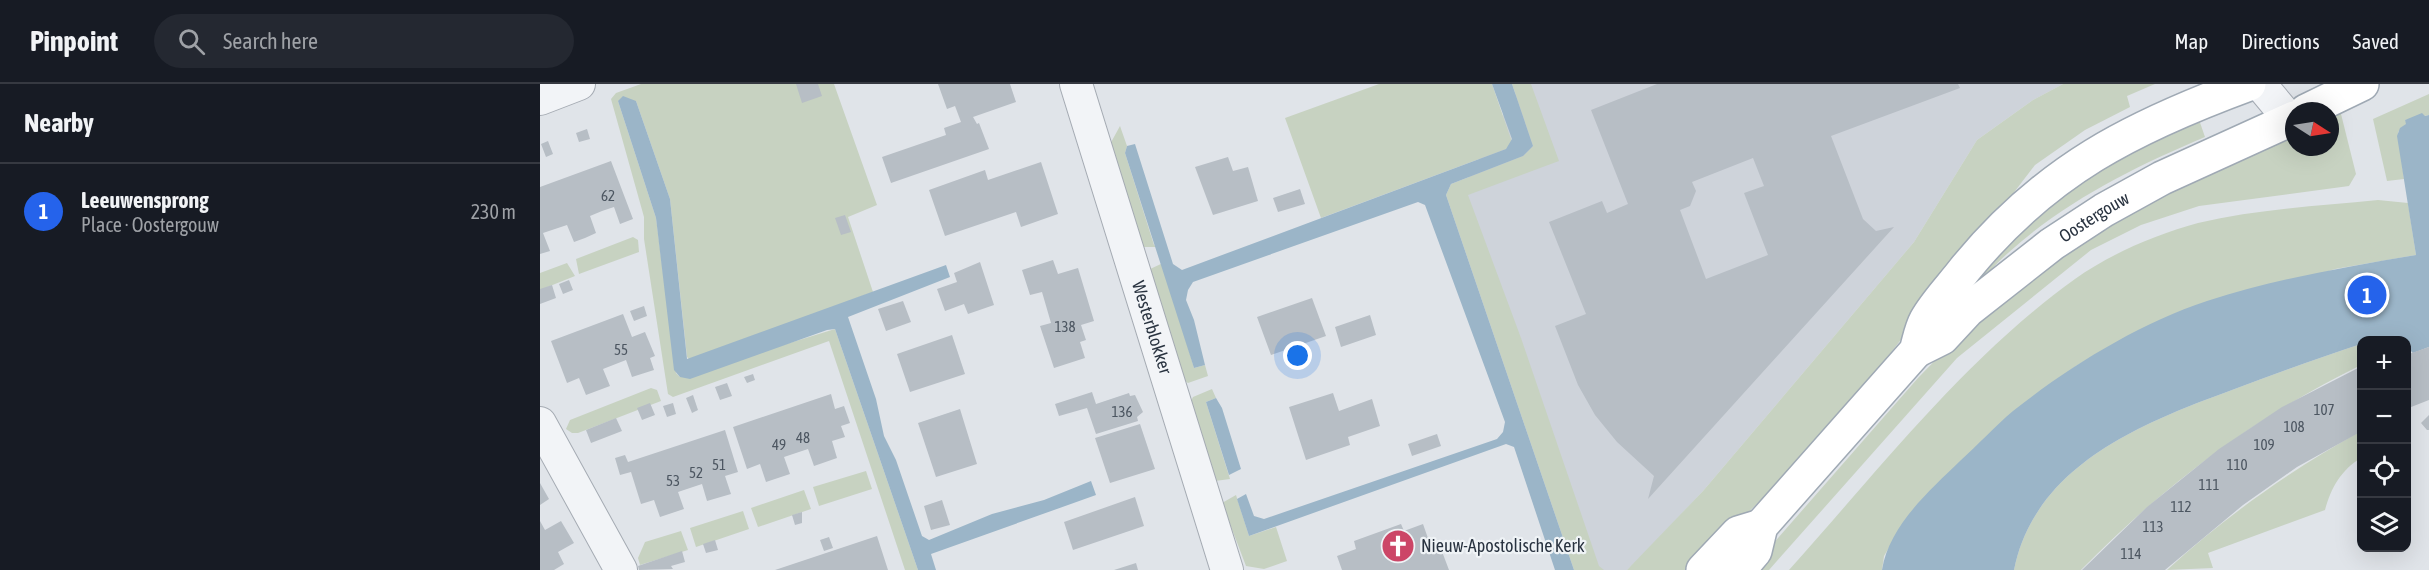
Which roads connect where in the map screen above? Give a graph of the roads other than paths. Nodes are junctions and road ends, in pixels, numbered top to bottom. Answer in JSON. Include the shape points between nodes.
{"nodes":[{"id":1,"x":579,"y":84,"type":"edge"},
{"id":2,"x":1076,"y":84,"type":"edge"},
{"id":3,"x":2249,"y":84,"type":"edge"},
{"id":4,"x":2260,"y":84,"type":"edge"},
{"id":5,"x":2289,"y":84,"type":"edge"},
{"id":6,"x":2362,"y":84,"type":"edge"},
{"id":7,"x":540,"y":99,"type":"edge"},
{"id":8,"x":2294,"y":102,"type":"edge"},
{"id":9,"x":2325,"y":102,"type":"edge"},
{"id":10,"x":2285,"y":106,"type":"edge"},
{"id":11,"x":2285,"y":122,"type":"edge"},
{"id":12,"x":1916,"y":351,"type":"junction"},
{"id":13,"x":540,"y":423,"type":"edge"},
{"id":14,"x":1761,"y":526,"type":"junction"},
{"id":15,"x":621,"y":570,"type":"edge"},
{"id":16,"x":1227,"y":570,"type":"edge"},
{"id":17,"x":1703,"y":570,"type":"edge"},
{"id":18,"x":1739,"y":570,"type":"edge"}],
"edges":[{"from":1,"to":7,"type":"street"},
{"from":2,"to":16,"type":"street","name":"Westerblokker"},
{"from":3,"to":12,"type":"main road","name":"Oostergouw","via":[[2134,130],[2040,192],[1978,254],[1935,308],[1925,321]]},
{"from":4,"to":10,"type":"street"},
{"from":5,"to":8,"type":"street"},
{"from":6,"to":9,"type":"main road","name":"Oostergouw"},
{"from":11,"to":12,"type":"main road","name":"Oostergouw","via":[[2162,178],[2104,210],[2052,243],[1977,303],[1942,338]]},
{"from":12,"to":14,"type":"main road","name":"Oostergouw"},
{"from":13,"to":15,"type":"street"},
{"from":14,"to":17,"type":"main road","name":"Oostergouw","via":[[1738,533]]},
{"from":14,"to":18,"type":"main road","name":"Oostergouw","via":[[1755,551]]}]}
